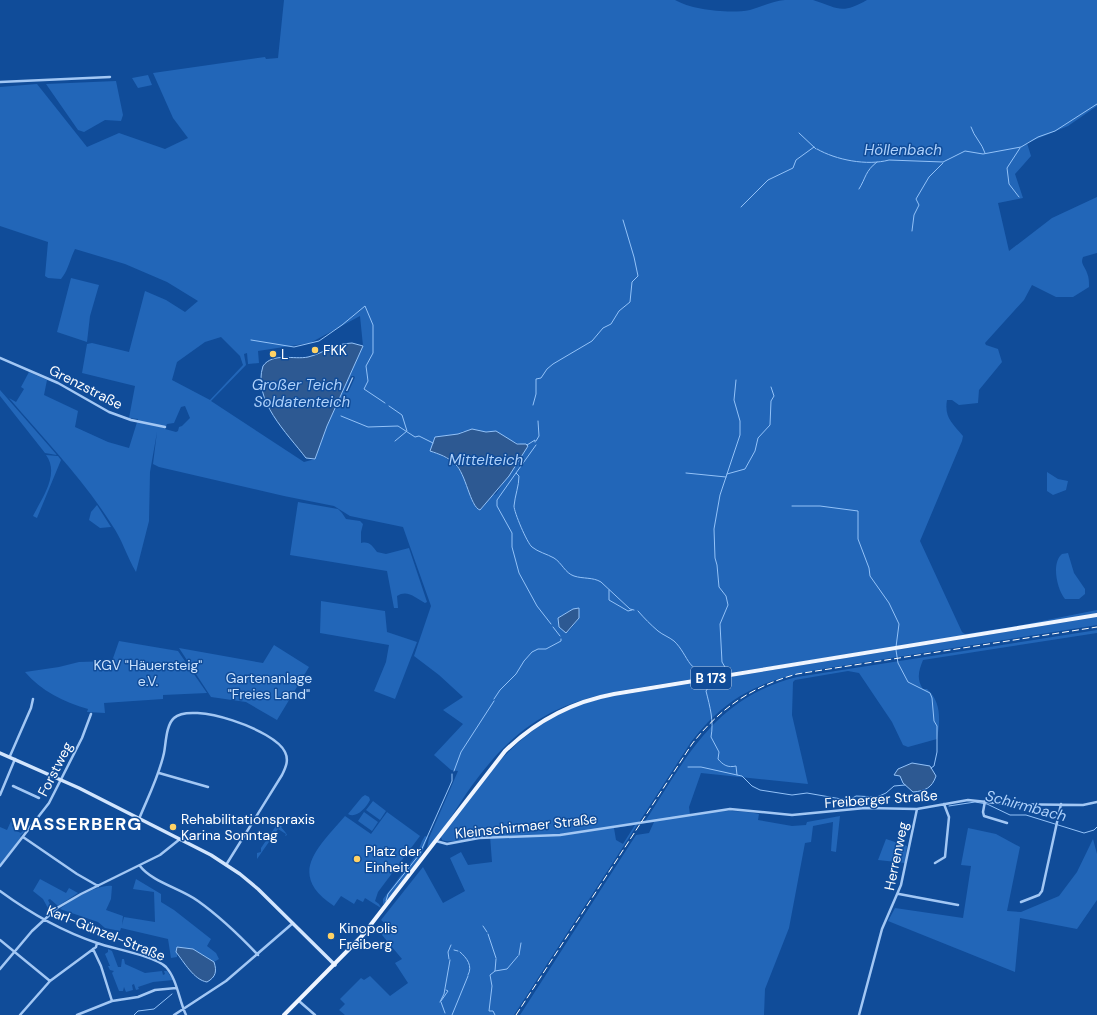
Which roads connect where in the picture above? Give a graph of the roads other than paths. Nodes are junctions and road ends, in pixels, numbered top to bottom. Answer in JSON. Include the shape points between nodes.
{"nodes":[{"id":1,"x":110,"y":77,"type":"dead end"},
{"id":2,"x":0,"y":82,"type":"edge"},
{"id":3,"x":0,"y":358,"type":"edge"},
{"id":4,"x":165,"y":427,"type":"dead end"},
{"id":5,"x":1097,"y":615,"type":"edge"},
{"id":6,"x":33,"y":699,"type":"dead end"},
{"id":7,"x":92,"y":714,"type":"dead end"},
{"id":8,"x":0,"y":752,"type":"edge"},
{"id":9,"x":10,"y":756,"type":"junction"},
{"id":10,"x":16,"y":758,"type":"junction"},
{"id":11,"x":159,"y":773,"type":"junction"},
{"id":12,"x":61,"y":780,"type":"junction"},
{"id":13,"x":13,"y":786,"type":"dead end"},
{"id":14,"x":208,"y":787,"type":"dead end"},
{"id":15,"x":0,"y":795,"type":"edge"},
{"id":16,"x":39,"y":798,"type":"dead end"},
{"id":17,"x":1097,"y":802,"type":"edge"},
{"id":18,"x":984,"y":803,"type":"junction"},
{"id":19,"x":944,"y":804,"type":"junction"},
{"id":20,"x":1061,"y":804,"type":"junction"},
{"id":21,"x":917,"y":809,"type":"junction"},
{"id":22,"x":690,"y":814,"type":"joint"},
{"id":23,"x":139,"y":819,"type":"junction"},
{"id":24,"x":1007,"y":824,"type":"dead end"},
{"id":25,"x":23,"y":837,"type":"junction"},
{"id":26,"x":180,"y":839,"type":"junction"},
{"id":27,"x":436,"y":840,"type":"junction"},
{"id":28,"x":935,"y":863,"type":"dead end"},
{"id":29,"x":226,"y":865,"type":"junction"},
{"id":30,"x":0,"y":866,"type":"edge"},
{"id":31,"x":140,"y":866,"type":"junction"},
{"id":32,"x":98,"y":886,"type":"junction"},
{"id":33,"x":0,"y":891,"type":"edge"},
{"id":34,"x":899,"y":894,"type":"junction"},
{"id":35,"x":1021,"y":902,"type":"dead end"},
{"id":36,"x":958,"y":905,"type":"dead end"},
{"id":37,"x":43,"y":920,"type":"junction"},
{"id":38,"x":293,"y":923,"type":"junction"},
{"id":39,"x":0,"y":940,"type":"edge"},
{"id":40,"x":97,"y":943,"type":"junction"},
{"id":41,"x":93,"y":948,"type":"junction"},
{"id":42,"x":14,"y":952,"type":"junction"},
{"id":43,"x":258,"y":955,"type":"junction"},
{"id":44,"x":335,"y":965,"type":"junction"},
{"id":45,"x":0,"y":969,"type":"edge"},
{"id":46,"x":50,"y":981,"type":"junction"},
{"id":47,"x":176,"y":988,"type":"junction"},
{"id":48,"x":299,"y":1001,"type":"junction"},
{"id":49,"x":112,"y":1002,"type":"junction"},
{"id":50,"x":183,"y":1010,"type":"junction"},
{"id":51,"x":20,"y":1015,"type":"edge"},
{"id":52,"x":77,"y":1015,"type":"edge"},
{"id":53,"x":174,"y":1015,"type":"edge"},
{"id":54,"x":186,"y":1015,"type":"edge"},
{"id":55,"x":284,"y":1015,"type":"edge"},
{"id":56,"x":315,"y":1015,"type":"edge"},
{"id":57,"x":859,"y":1015,"type":"edge"}],
"edges":[{"from":1,"to":2,"type":"street"},
{"from":3,"to":4,"type":"street","name":"Grenzstraße","via":[[58,383],[109,412],[131,420]]},
{"from":5,"to":27,"type":"main road","number":"B 173","via":[[614,694],[578,703],[543,720],[504,751]]},
{"from":6,"to":9,"type":"street"},
{"from":7,"to":12,"type":"street","name":"Forstweg"},
{"from":8,"to":9,"type":"street"},
{"from":9,"to":10,"type":"street"},
{"from":10,"to":12,"type":"street"},
{"from":10,"to":15,"type":"street"},
{"from":11,"to":14,"type":"street"},
{"from":11,"to":23,"type":"street"},
{"from":11,"to":29,"type":"street","via":[[170,725],[174,717],[180,715],[212,715],[232,719],[266,735],[283,748],[287,757],[285,768]]},
{"from":12,"to":23,"type":"street"},
{"from":12,"to":25,"type":"street","name":"Forstweg","via":[[47,806]]},
{"from":13,"to":16,"type":"street"},
{"from":17,"to":20,"type":"street","name":"Freiberger Straße","via":[[1083,805]]},
{"from":18,"to":19,"type":"street","name":"Freiberger Straße","via":[[968,800]]},
{"from":18,"to":20,"type":"street","name":"Freiberger Straße"},
{"from":18,"to":24,"type":"street","via":[[984,816]]},
{"from":19,"to":21,"type":"street","name":"Freiberger Straße"},
{"from":19,"to":28,"type":"street","via":[[949,817],[945,857]]},
{"from":20,"to":35,"type":"street","via":[[1042,891],[1039,895]]},
{"from":21,"to":22,"type":"street","name":"Freiberger Straße","via":[[865,808],[792,815],[730,808]]},
{"from":21,"to":34,"type":"street","name":"Herrenweg"},
{"from":22,"to":27,"type":"street","name":"Kleinschirmaer Straße","via":[[560,835],[479,838],[447,844]]},
{"from":23,"to":26,"type":"street"},
{"from":25,"to":30,"type":"street","name":"Forstweg"},
{"from":25,"to":32,"type":"street"},
{"from":26,"to":29,"type":"street"},
{"from":26,"to":31,"type":"street"},
{"from":27,"to":44,"type":"main road","number":"B 173","via":[[362,936]]},
{"from":29,"to":38,"type":"street","via":[[254,885]]},
{"from":31,"to":32,"type":"street"},
{"from":31,"to":43,"type":"street","via":[[198,901]]},
{"from":32,"to":37,"type":"street","via":[[62,905]]},
{"from":33,"to":37,"type":"street","name":"Karl-Günzel-Straße"},
{"from":34,"to":36,"type":"street"},
{"from":34,"to":57,"type":"street","name":"Herrenweg","via":[[882,929]]},
{"from":37,"to":40,"type":"street","name":"Karl-Günzel-Straße"},
{"from":37,"to":42,"type":"street"},
{"from":38,"to":43,"type":"street"},
{"from":38,"to":44,"type":"street"},
{"from":39,"to":42,"type":"street"},
{"from":40,"to":41,"type":"street"},
{"from":40,"to":47,"type":"street","name":"Karl-Günzel-Straße","via":[[161,964],[172,975]]},
{"from":41,"to":46,"type":"street"},
{"from":41,"to":49,"type":"street","via":[[102,966]]},
{"from":42,"to":45,"type":"street"},
{"from":42,"to":46,"type":"street"},
{"from":43,"to":50,"type":"street"},
{"from":44,"to":48,"type":"main road","number":"B 173"},
{"from":46,"to":51,"type":"street"},
{"from":47,"to":49,"type":"street","via":[[156,990],[138,997]]},
{"from":47,"to":50,"type":"street","name":"Karl-Günzel-Straße"},
{"from":48,"to":55,"type":"main road","number":"B 173"},
{"from":48,"to":56,"type":"street"},
{"from":49,"to":52,"type":"street"},
{"from":50,"to":53,"type":"street"},
{"from":50,"to":54,"type":"street","name":"Karl-Günzel-Straße"}]}
